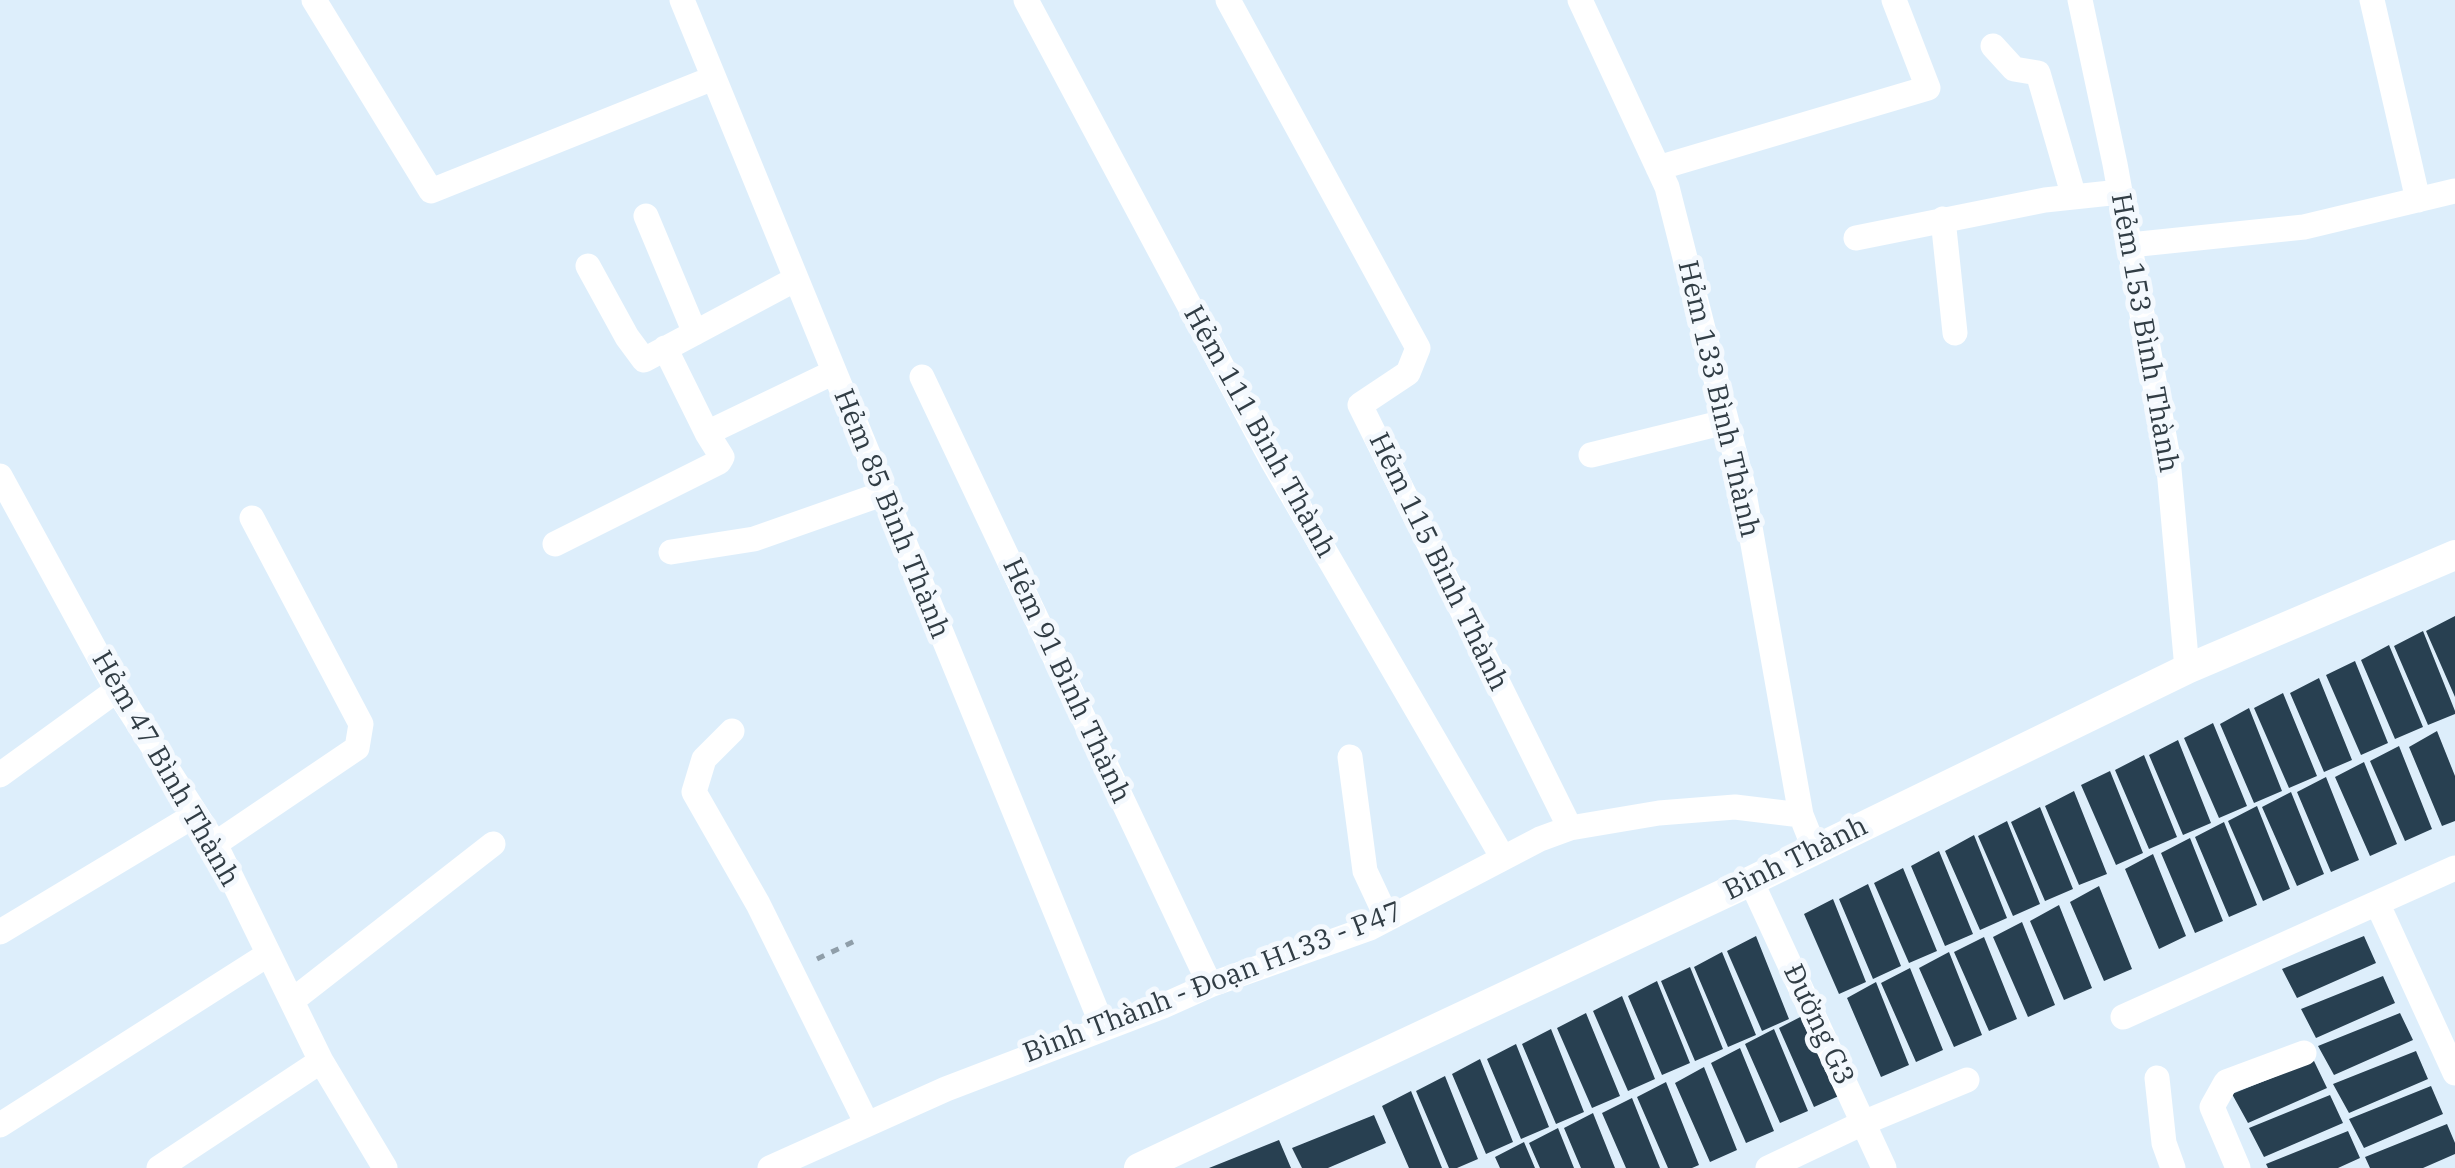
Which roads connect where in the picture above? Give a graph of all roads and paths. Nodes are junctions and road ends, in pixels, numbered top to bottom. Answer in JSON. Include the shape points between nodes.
{"nodes":[{"id":1,"x":314,"y":0,"type":"edge"},
{"id":2,"x":682,"y":0,"type":"edge"},
{"id":3,"x":1026,"y":0,"type":"edge"},
{"id":4,"x":1228,"y":0,"type":"edge"},
{"id":5,"x":1580,"y":0,"type":"edge"},
{"id":6,"x":1894,"y":0,"type":"edge"},
{"id":7,"x":2080,"y":0,"type":"edge"},
{"id":8,"x":2372,"y":0,"type":"edge"},
{"id":9,"x":1992,"y":46,"type":"dead end"},
{"id":10,"x":711,"y":79,"type":"junction"},
{"id":11,"x":1658,"y":168,"type":"junction"},
{"id":12,"x":2455,"y":191,"type":"edge"},
{"id":13,"x":2120,"y":192,"type":"junction"},
{"id":14,"x":2074,"y":196,"type":"junction"},
{"id":15,"x":2418,"y":200,"type":"junction"},
{"id":16,"x":646,"y":216,"type":"dead end"},
{"id":17,"x":1943,"y":219,"type":"junction"},
{"id":18,"x":1856,"y":238,"type":"dead end"},
{"id":19,"x":2130,"y":245,"type":"junction"},
{"id":20,"x":588,"y":266,"type":"dead end"},
{"id":21,"x":794,"y":280,"type":"junction"},
{"id":22,"x":1955,"y":332,"type":"dead end"},
{"id":23,"x":695,"y":333,"type":"junction"},
{"id":24,"x":665,"y":348,"type":"junction"},
{"id":25,"x":832,"y":373,"type":"junction"},
{"id":26,"x":922,"y":376,"type":"dead end"},
{"id":27,"x":1725,"y":422,"type":"junction"},
{"id":28,"x":706,"y":433,"type":"junction"},
{"id":29,"x":1590,"y":455,"type":"dead end"},
{"id":30,"x":0,"y":476,"type":"edge"},
{"id":31,"x":882,"y":494,"type":"junction"},
{"id":32,"x":252,"y":518,"type":"dead end"},
{"id":33,"x":555,"y":544,"type":"dead end"},
{"id":34,"x":671,"y":552,"type":"dead end"},
{"id":35,"x":2455,"y":555,"type":"edge"},
{"id":36,"x":2187,"y":669,"type":"junction"},
{"id":37,"x":118,"y":690,"type":"junction"},
{"id":38,"x":732,"y":731,"type":"dead end"},
{"id":39,"x":1350,"y":758,"type":"dead end"},
{"id":40,"x":0,"y":775,"type":"edge"},
{"id":41,"x":196,"y":815,"type":"junction"},
{"id":42,"x":1801,"y":815,"type":"junction"},
{"id":43,"x":1570,"y":828,"type":"junction"},
{"id":44,"x":214,"y":844,"type":"junction"},
{"id":45,"x":493,"y":844,"type":"dead end"},
{"id":46,"x":1815,"y":850,"type":"junction"},
{"id":47,"x":1503,"y":858,"type":"junction"},
{"id":48,"x":2455,"y":868,"type":"edge"},
{"id":49,"x":1751,"y":881,"type":"junction"},
{"id":50,"x":2378,"y":904,"type":"junction"},
{"id":51,"x":1388,"y":918,"type":"junction"},
{"id":52,"x":0,"y":932,"type":"edge"},
{"id":53,"x":859,"y":940,"type":"dead end"},
{"id":54,"x":266,"y":954,"type":"junction"},
{"id":55,"x":794,"y":976,"type":"junction"},
{"id":56,"x":1210,"y":984,"type":"junction"},
{"id":57,"x":293,"y":1000,"type":"junction"},
{"id":58,"x":2122,"y":1017,"type":"dead end"},
{"id":59,"x":1102,"y":1027,"type":"junction"},
{"id":60,"x":2446,"y":1030,"type":"edge"},
{"id":61,"x":2304,"y":1053,"type":"dead end"},
{"id":62,"x":320,"y":1062,"type":"junction"},
{"id":63,"x":2455,"y":1073,"type":"edge"},
{"id":64,"x":2157,"y":1078,"type":"dead end"},
{"id":65,"x":1967,"y":1080,"type":"dead end"},
{"id":66,"x":1863,"y":1123,"type":"junction"},
{"id":67,"x":867,"y":1124,"type":"junction"},
{"id":68,"x":0,"y":1126,"type":"edge"},
{"id":69,"x":1184,"y":1158,"type":"edge"},
{"id":70,"x":159,"y":1168,"type":"edge"},
{"id":71,"x":385,"y":1168,"type":"edge"},
{"id":72,"x":770,"y":1168,"type":"edge"},
{"id":73,"x":1139,"y":1168,"type":"edge"},
{"id":74,"x":1768,"y":1168,"type":"edge"},
{"id":75,"x":1884,"y":1168,"type":"edge"},
{"id":76,"x":2173,"y":1168,"type":"edge"},
{"id":77,"x":2238,"y":1168,"type":"edge"}],
"edges":[{"from":1,"to":10,"type":"street","via":[[432,191]]},
{"from":2,"to":10,"type":"street","name":"Hẻm 85 Bình Thành"},
{"from":3,"to":47,"type":"street","name":"Hẻm 111 Bình Thành","via":[[1272,462]]},
{"from":4,"to":43,"type":"street","name":"Hẻm 115 Bình Thành","via":[[1418,348],[1408,373],[1360,405]]},
{"from":5,"to":11,"type":"street","name":"Hẻm 133 Bình Thành"},
{"from":6,"to":11,"type":"street","via":[[1928,88]]},
{"from":7,"to":13,"type":"street","name":"Hẻm 153 Bình Thành"},
{"from":8,"to":15,"type":"street"},
{"from":9,"to":14,"type":"street","via":[[2014,69],[2038,73]]},
{"from":10,"to":21,"type":"street","name":"Hẻm 85 Bình Thành"},
{"from":11,"to":27,"type":"street","name":"Hẻm 133 Bình Thành"},
{"from":12,"to":15,"type":"street"},
{"from":13,"to":14,"type":"street"},
{"from":13,"to":19,"type":"street","name":"Hẻm 153 Bình Thành"},
{"from":14,"to":17,"type":"street"},
{"from":15,"to":19,"type":"street","via":[[2304,227]]},
{"from":16,"to":23,"type":"street"},
{"from":17,"to":18,"type":"street"},
{"from":17,"to":22,"type":"street"},
{"from":19,"to":36,"type":"street","name":"Hẻm 153 Bình Thành","via":[[2168,458]]},
{"from":20,"to":24,"type":"street","via":[[644,360]]},
{"from":21,"to":23,"type":"street"},
{"from":21,"to":25,"type":"street","name":"Hẻm 85 Bình Thành"},
{"from":23,"to":24,"type":"street"},
{"from":24,"to":28,"type":"street"},
{"from":25,"to":28,"type":"street"},
{"from":25,"to":31,"type":"street","name":"Hẻm 85 Bình Thành"},
{"from":26,"to":56,"type":"street","name":"Hẻm 91 Bình Thành"},
{"from":27,"to":29,"type":"street"},
{"from":27,"to":42,"type":"street","name":"Hẻm 133 Bình Thành","via":[[1742,482]]},
{"from":28,"to":33,"type":"street","via":[[719,462]]},
{"from":30,"to":37,"type":"street","name":"Hẻm 47 Bình Thành"},
{"from":31,"to":34,"type":"street","via":[[754,539]]},
{"from":31,"to":59,"type":"street","name":"Hẻm 85 Bình Thành"},
{"from":32,"to":44,"type":"street","via":[[361,724],[357,748]]},
{"from":35,"to":36,"type":"street","name":"Bình Thành"},
{"from":36,"to":46,"type":"street","name":"Bình Thành"},
{"from":37,"to":40,"type":"street"},
{"from":37,"to":41,"type":"street","name":"Hẻm 47 Bình Thành"},
{"from":38,"to":55,"type":"street","via":[[704,759],[694,792]]},
{"from":39,"to":51,"type":"street","via":[[1365,871]]},
{"from":41,"to":44,"type":"street","name":"Hẻm 47 Bình Thành"},
{"from":41,"to":52,"type":"street"},
{"from":42,"to":43,"type":"street","name":"Bình Thành - Đoạn H133 - P47","via":[[1736,807]]},
{"from":42,"to":46,"type":"street"},
{"from":43,"to":47,"type":"street","name":"Bình Thành - Đoạn H133 - P47"},
{"from":44,"to":54,"type":"street","name":"Hẻm 47 Bình Thành"},
{"from":45,"to":57,"type":"street"},
{"from":46,"to":49,"type":"street","name":"Bình Thành"},
{"from":47,"to":51,"type":"street","name":"Bình Thành - Đoạn H133 - P47"},
{"from":48,"to":50,"type":"street"},
{"from":49,"to":66,"type":"street","name":"Đường G3"},
{"from":49,"to":69,"type":"street","name":"Bình Thành"},
{"from":50,"to":58,"type":"street"},
{"from":50,"to":60,"type":"street"},
{"from":51,"to":56,"type":"street","name":"Bình Thành - Đoạn H133 - P47"},
{"from":53,"to":55,"type":"path"},
{"from":54,"to":57,"type":"street","name":"Hẻm 47 Bình Thành"},
{"from":54,"to":68,"type":"street"},
{"from":55,"to":67,"type":"street"},
{"from":56,"to":59,"type":"street","name":"Bình Thành - Đoạn H133 - P47"},
{"from":57,"to":62,"type":"street","name":"Hẻm 47 Bình Thành"},
{"from":59,"to":67,"type":"street","name":"Bình Thành - Đoạn H133 - P47"},
{"from":60,"to":63,"type":"street"},
{"from":61,"to":77,"type":"street","via":[[2226,1082],[2212,1107]]},
{"from":62,"to":70,"type":"street"},
{"from":62,"to":71,"type":"street","name":"Hẻm 47 Bình Thành"},
{"from":64,"to":76,"type":"street"},
{"from":65,"to":66,"type":"street"},
{"from":66,"to":74,"type":"street"},
{"from":66,"to":75,"type":"street","name":"Đường G3"},
{"from":67,"to":72,"type":"street","name":"Bình Thành - Đoạn H133 - P47"},
{"from":69,"to":73,"type":"street","name":"Bình Thành"}]}
